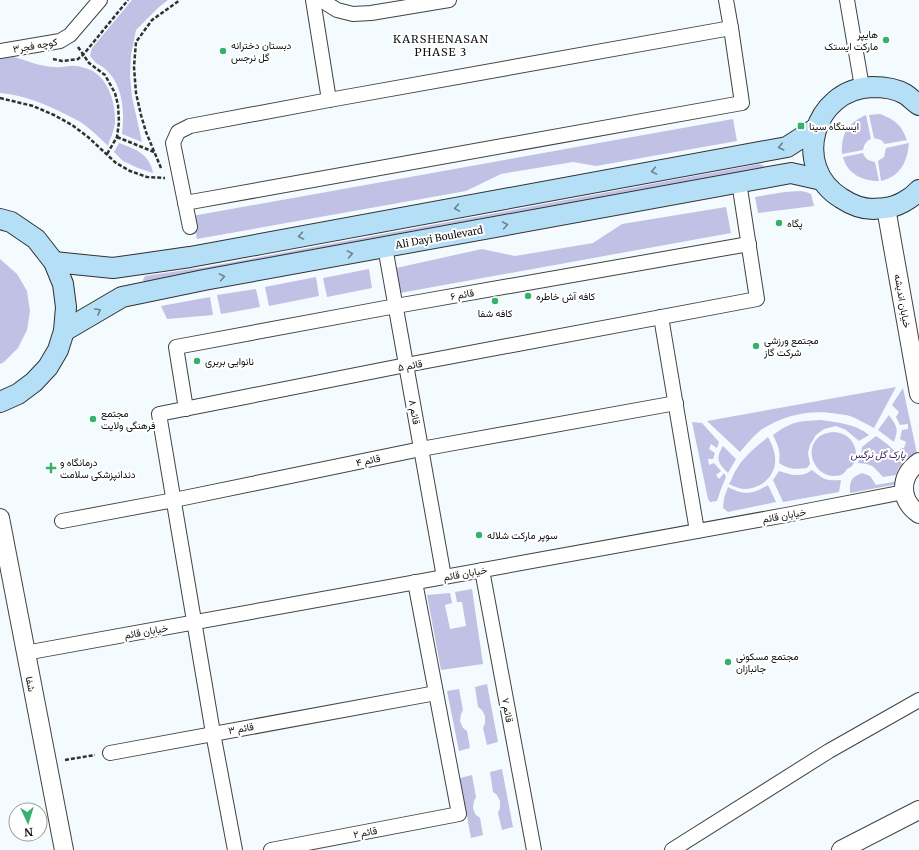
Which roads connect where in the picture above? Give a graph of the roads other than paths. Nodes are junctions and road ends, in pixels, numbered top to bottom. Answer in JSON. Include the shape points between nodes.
{"nodes":[{"id":1,"x":100,"y":0,"type":"edge"},
{"id":2,"x":313,"y":0,"type":"edge"},
{"id":3,"x":321,"y":0,"type":"edge"},
{"id":4,"x":392,"y":0,"type":"edge"},
{"id":5,"x":449,"y":0,"type":"edge"},
{"id":6,"x":726,"y":0,"type":"edge"},
{"id":7,"x":847,"y":0,"type":"edge"},
{"id":8,"x":348,"y":13,"type":"junction"},
{"id":9,"x":371,"y":13,"type":"junction"},
{"id":10,"x":731,"y":28,"type":"junction"},
{"id":11,"x":318,"y":30,"type":"junction"},
{"id":12,"x":0,"y":51,"type":"edge"},
{"id":13,"x":862,"y":87,"type":"junction"},
{"id":14,"x":329,"y":100,"type":"junction"},
{"id":15,"x":919,"y":105,"type":"edge"},
{"id":16,"x":815,"y":129,"type":"junction"},
{"id":17,"x":822,"y":180,"type":"junction"},
{"id":18,"x":738,"y":182,"type":"junction"},
{"id":19,"x":919,"y":190,"type":"edge"},
{"id":20,"x":185,"y":203,"type":"junction"},
{"id":21,"x":886,"y":208,"type":"junction"},
{"id":22,"x":0,"y":219,"type":"edge"},
{"id":23,"x":190,"y":228,"type":"dead end"},
{"id":24,"x":749,"y":244,"type":"junction"},
{"id":25,"x":386,"y":247,"type":"junction"},
{"id":26,"x":54,"y":262,"type":"junction"},
{"id":27,"x":396,"y":306,"type":"junction"},
{"id":28,"x":661,"y":317,"type":"junction"},
{"id":29,"x":64,"y":331,"type":"junction"},
{"id":30,"x":914,"y":335,"type":"edge"},
{"id":31,"x":406,"y":366,"type":"junction"},
{"id":32,"x":919,"y":394,"type":"edge"},
{"id":33,"x":0,"y":402,"type":"edge"},
{"id":34,"x":676,"y":403,"type":"junction"},
{"id":35,"x":186,"y":409,"type":"junction"},
{"id":36,"x":421,"y":449,"type":"junction"},
{"id":37,"x":919,"y":462,"type":"edge"},
{"id":38,"x":904,"y":492,"type":"junction"},
{"id":39,"x":174,"y":500,"type":"junction"},
{"id":40,"x":919,"y":514,"type":"edge"},
{"id":41,"x":0,"y":518,"type":"edge"},
{"id":42,"x":62,"y":521,"type":"dead end"},
{"id":43,"x":697,"y":531,"type":"junction"},
{"id":44,"x":482,"y":570,"type":"junction"},
{"id":45,"x":444,"y":577,"type":"junction"},
{"id":46,"x":415,"y":582,"type":"junction"},
{"id":47,"x":195,"y":622,"type":"junction"},
{"id":48,"x":26,"y":653,"type":"junction"},
{"id":49,"x":436,"y":693,"type":"junction"},
{"id":50,"x":919,"y":700,"type":"edge"},
{"id":51,"x":213,"y":733,"type":"junction"},
{"id":52,"x":110,"y":753,"type":"road end"},
{"id":53,"x":919,"y":810,"type":"edge"},
{"id":54,"x":64,"y":850,"type":"edge"},
{"id":55,"x":235,"y":850,"type":"edge"},
{"id":56,"x":271,"y":850,"type":"edge"},
{"id":57,"x":534,"y":850,"type":"edge"},
{"id":58,"x":672,"y":850,"type":"edge"},
{"id":59,"x":841,"y":850,"type":"edge"}],
"edges":[{"from":1,"to":12,"type":"street","name":"کوچه فجر۳","via":[[70,35],[60,42]]},
{"from":2,"to":11,"type":"street"},
{"from":3,"to":8,"type":"street","via":[[337,10]]},
{"from":4,"to":9,"type":"street"},
{"from":5,"to":9,"type":"street"},
{"from":6,"to":10,"type":"street"},
{"from":7,"to":13,"type":"street"},
{"from":8,"to":9,"type":"street"},
{"from":8,"to":11,"type":"street","via":[[329,14],[322,18]]},
{"from":10,"to":14,"type":"street"},
{"from":10,"to":20,"type":"street","via":[[742,103]]},
{"from":11,"to":14,"type":"street"},
{"from":13,"to":15,"type":"main road","via":[[884,87],[904,93]]},
{"from":13,"to":16,"type":"main road","via":[[847,92],[833,102]]},
{"from":14,"to":20,"type":"street","via":[[190,126],[178,132],[173,143]]},
{"from":16,"to":17,"type":"main road","via":[[815,164]]},
{"from":16,"to":26,"type":"main road","one_way":true,"via":[[787,147],[190,257],[113,268]]},
{"from":17,"to":18,"type":"main road","name":"Ali Dayi Boulevard","via":[[791,173]]},
{"from":17,"to":21,"type":"main road","via":[[834,194],[850,204],[868,209]]},
{"from":18,"to":24,"type":"street"},
{"from":25,"to":18,"type":"main road","name":"Ali Dayi Boulevard","one_way":true},
{"from":19,"to":21,"type":"main road","via":[[903,202]]},
{"from":20,"to":23,"type":"street"},
{"from":21,"to":30,"type":"street","name":"خیابان اندیشه"},
{"from":22,"to":26,"type":"main road","via":[[11,222],[36,239]]},
{"from":24,"to":27,"type":"street","name":"قائم ۶"},
{"from":24,"to":28,"type":"street","name":"قائم ۵","via":[[757,299]]},
{"from":25,"to":27,"type":"street","name":"قائم ۸"},
{"from":29,"to":25,"type":"main road","name":"Ali Dayi Boulevard","one_way":true,"via":[[122,297]]},
{"from":26,"to":29,"type":"main road","via":[[63,284],[66,307]]},
{"from":27,"to":31,"type":"street","name":"قائم ۸"},
{"from":27,"to":35,"type":"street","name":"قائم ۶","via":[[176,347]]},
{"from":28,"to":31,"type":"street","name":"قائم ۵"},
{"from":28,"to":34,"type":"street"},
{"from":29,"to":33,"type":"main road","via":[[58,350],[48,367],[29,386]]},
{"from":30,"to":32,"type":"street","name":"خیابان اندیشه"},
{"from":31,"to":35,"type":"street","name":"قائم ۵"},
{"from":31,"to":36,"type":"street","name":"قائم ۸"},
{"from":34,"to":36,"type":"street","name":"قائم ۴"},
{"from":34,"to":43,"type":"street"},
{"from":35,"to":39,"type":"street","name":"قائم ۵","via":[[159,414]]},
{"from":36,"to":39,"type":"street","name":"قائم ۴"},
{"from":36,"to":45,"type":"street","name":"قائم ۸"},
{"from":37,"to":38,"type":"street","via":[[907,474]]},
{"from":38,"to":40,"type":"street","via":[[907,502]]},
{"from":38,"to":43,"type":"street","name":"خیابان قائم"},
{"from":39,"to":42,"type":"street","name":"قائم ۴"},
{"from":39,"to":47,"type":"street"},
{"from":41,"to":48,"type":"street","name":"شفا"},
{"from":43,"to":44,"type":"street","name":"خیابان قائم"},
{"from":44,"to":45,"type":"street","name":"خیابان قائم"},
{"from":44,"to":57,"type":"street","name":"قائم ۷"},
{"from":45,"to":46,"type":"street","name":"خیابان قائم"},
{"from":46,"to":47,"type":"street","name":"خیابان قائم"},
{"from":46,"to":49,"type":"street"},
{"from":47,"to":48,"type":"street","name":"خیابان قائم"},
{"from":47,"to":51,"type":"street"},
{"from":48,"to":54,"type":"street","name":"شفا"},
{"from":49,"to":51,"type":"street","name":"قائم ۳"},
{"from":49,"to":56,"type":"street","name":"قائم ۲","via":[[459,814]]},
{"from":50,"to":58,"type":"street","via":[[828,751]]},
{"from":51,"to":52,"type":"street","name":"قائم ۳"},
{"from":51,"to":55,"type":"street"},
{"from":53,"to":59,"type":"street"}]}
